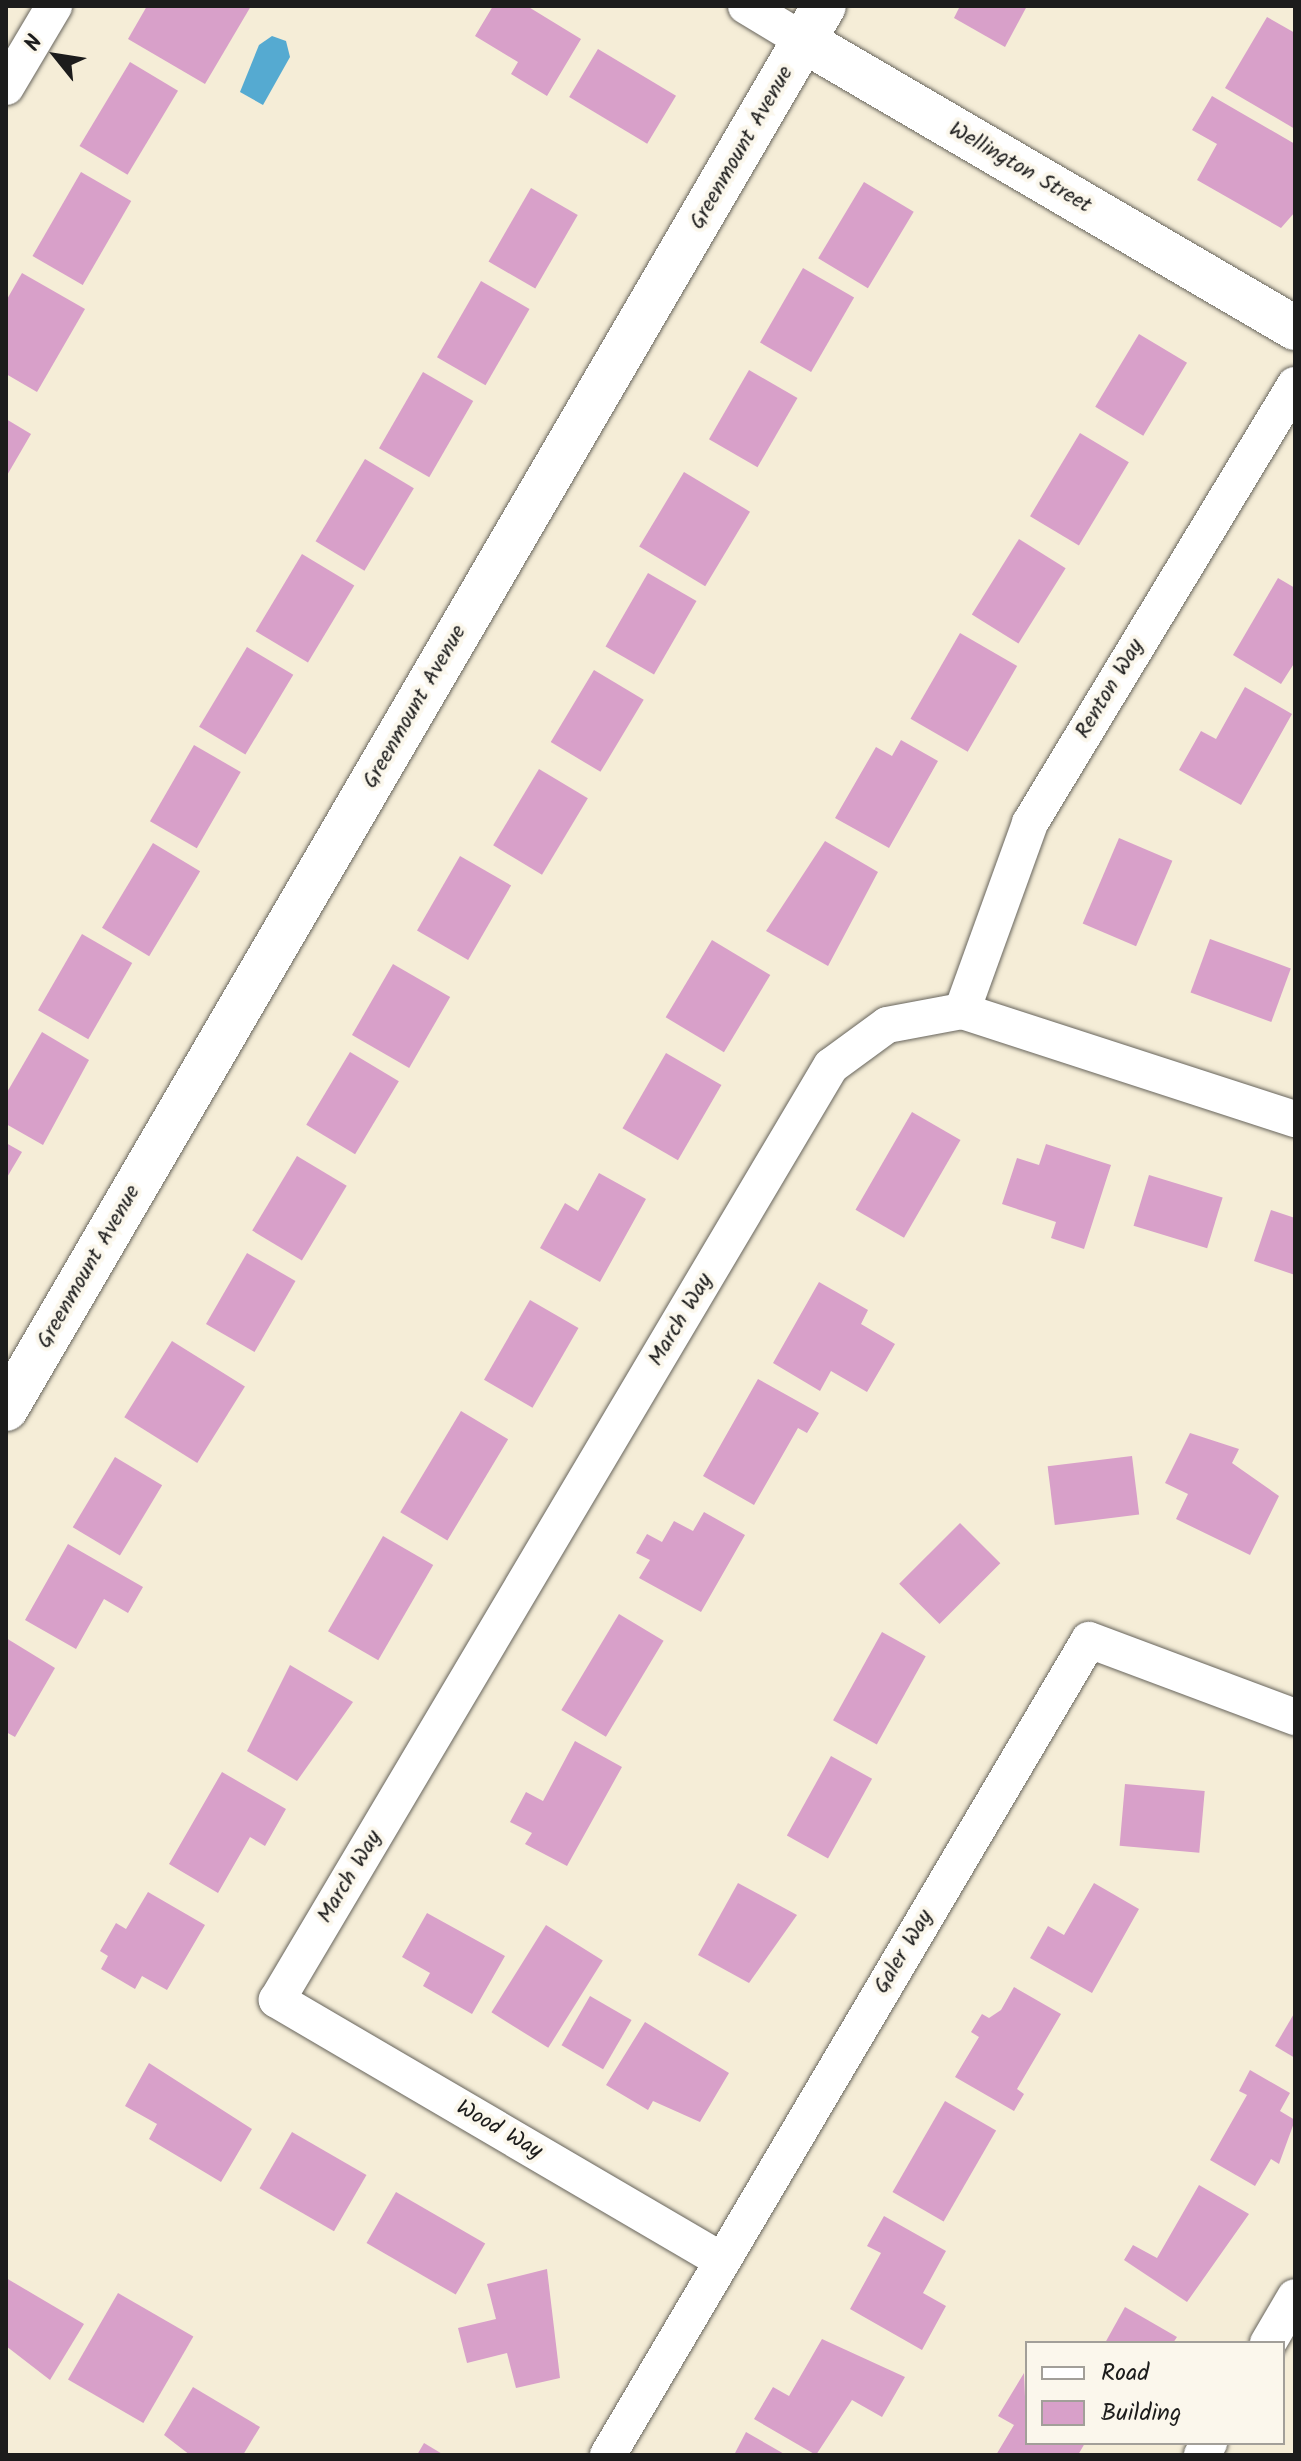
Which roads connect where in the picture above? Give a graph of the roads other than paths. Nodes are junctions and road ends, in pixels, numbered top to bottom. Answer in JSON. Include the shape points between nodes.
{"nodes":[{"id":1,"x":54,"y":6,"type":"edge"},
{"id":2,"x":746,"y":6,"type":"edge"},
{"id":3,"x":814,"y":24,"type":"edge"},
{"id":4,"x":6,"y":87,"type":"edge"},
{"id":5,"x":1295,"y":328,"type":"edge"},
{"id":6,"x":1295,"y":385,"type":"edge"},
{"id":7,"x":962,"y":1011,"type":"junction"},
{"id":8,"x":1295,"y":1119,"type":"edge"},
{"id":9,"x":6,"y":1409,"type":"edge"},
{"id":10,"x":1295,"y":1717,"type":"edge"},
{"id":11,"x":277,"y":2000,"type":"joint"},
{"id":12,"x":721,"y":2260,"type":"junction"},
{"id":13,"x":1295,"y":2297,"type":"edge"},
{"id":14,"x":1269,"y":2341,"type":"edge"},
{"id":15,"x":608,"y":2455,"type":"edge"}],
"edges":[{"from":1,"to":4,"type":"street"},
{"from":2,"to":3,"type":"street","name":"Wellington Street"},
{"from":3,"to":5,"type":"street","name":"Wellington Street"},
{"from":3,"to":9,"type":"street","name":"Greenmount Avenue"},
{"from":6,"to":7,"type":"street","name":"Renton Way","via":[[1030,823]]},
{"from":7,"to":8,"type":"street","name":"March Way"},
{"from":7,"to":11,"type":"street","name":"March Way","via":[[887,1025],[831,1066]]},
{"from":10,"to":12,"type":"street","name":"Galer Way","via":[[1089,1640]]},
{"from":11,"to":12,"type":"street","name":"Wood Way"},
{"from":12,"to":15,"type":"street","name":"Galer Way"},
{"from":13,"to":14,"type":"street"}]}
